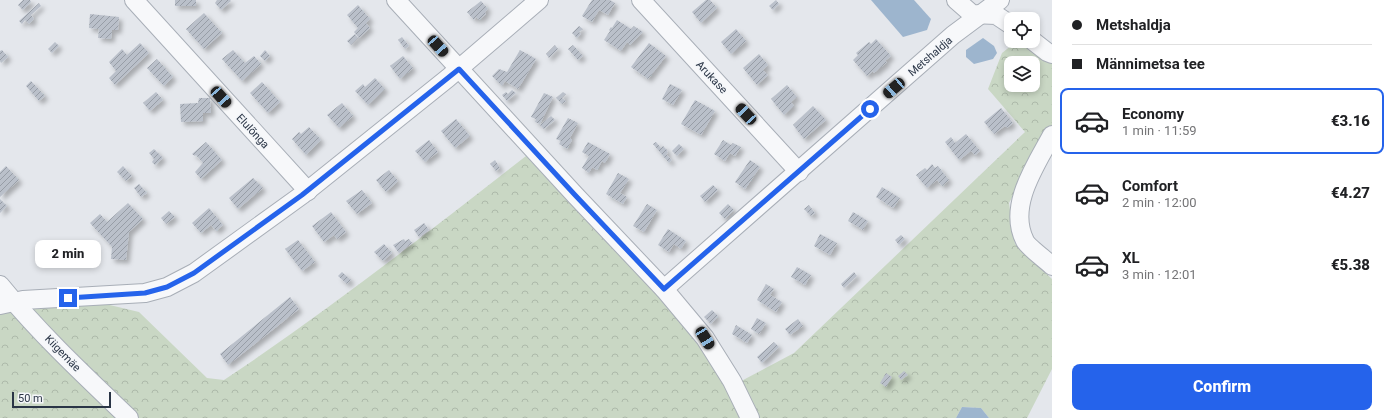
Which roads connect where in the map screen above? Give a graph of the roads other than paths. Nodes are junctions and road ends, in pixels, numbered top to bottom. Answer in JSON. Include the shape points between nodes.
{"nodes":[{"id":1,"x":134,"y":0,"type":"edge"},
{"id":2,"x":396,"y":0,"type":"edge"},
{"id":3,"x":539,"y":0,"type":"edge"},
{"id":4,"x":641,"y":0,"type":"edge"},
{"id":5,"x":956,"y":0,"type":"edge"},
{"id":6,"x":1000,"y":0,"type":"edge"},
{"id":7,"x":981,"y":14,"type":"junction"},
{"id":8,"x":1004,"y":20,"type":"edge"},
{"id":9,"x":1040,"y":46,"type":"edge"},
{"id":10,"x":1052,"y":54,"type":"edge"},
{"id":11,"x":459,"y":69,"type":"junction"},
{"id":12,"x":1052,"y":135,"type":"edge"},
{"id":13,"x":799,"y":172,"type":"junction"},
{"id":14,"x":308,"y":191,"type":"junction"},
{"id":15,"x":1052,"y":266,"type":"edge"},
{"id":16,"x":0,"y":285,"type":"edge"},
{"id":17,"x":664,"y":289,"type":"junction"},
{"id":18,"x":7,"y":304,"type":"edge"},
{"id":19,"x":129,"y":418,"type":"edge"},
{"id":20,"x":750,"y":418,"type":"edge"}],
"edges":[{"from":1,"to":14,"type":"street","name":"Elulõnga"},
{"from":2,"to":11,"type":"street"},
{"from":3,"to":11,"type":"street"},
{"from":4,"to":13,"type":"street","name":"Arukase"},
{"from":5,"to":7,"type":"street","via":[[972,14]]},
{"from":6,"to":7,"type":"street","name":"Metshaldja"},
{"from":7,"to":8,"type":"street","via":[[996,15]]},
{"from":7,"to":13,"type":"street","name":"Metshaldja"},
{"from":9,"to":10,"type":"street"},
{"from":11,"to":14,"type":"street"},
{"from":11,"to":17,"type":"street"},
{"from":12,"to":15,"type":"street","via":[[1030,176],[1020,205],[1020,228],[1026,242]]},
{"from":13,"to":17,"type":"street","name":"Metshaldja"},
{"from":14,"to":18,"type":"street","via":[[194,273],[167,287],[145,293]]},
{"from":16,"to":18,"type":"street","name":"Kiigemäe"},
{"from":17,"to":20,"type":"street","via":[[705,338]]},
{"from":18,"to":19,"type":"street","name":"Kiigemäe"}]}
